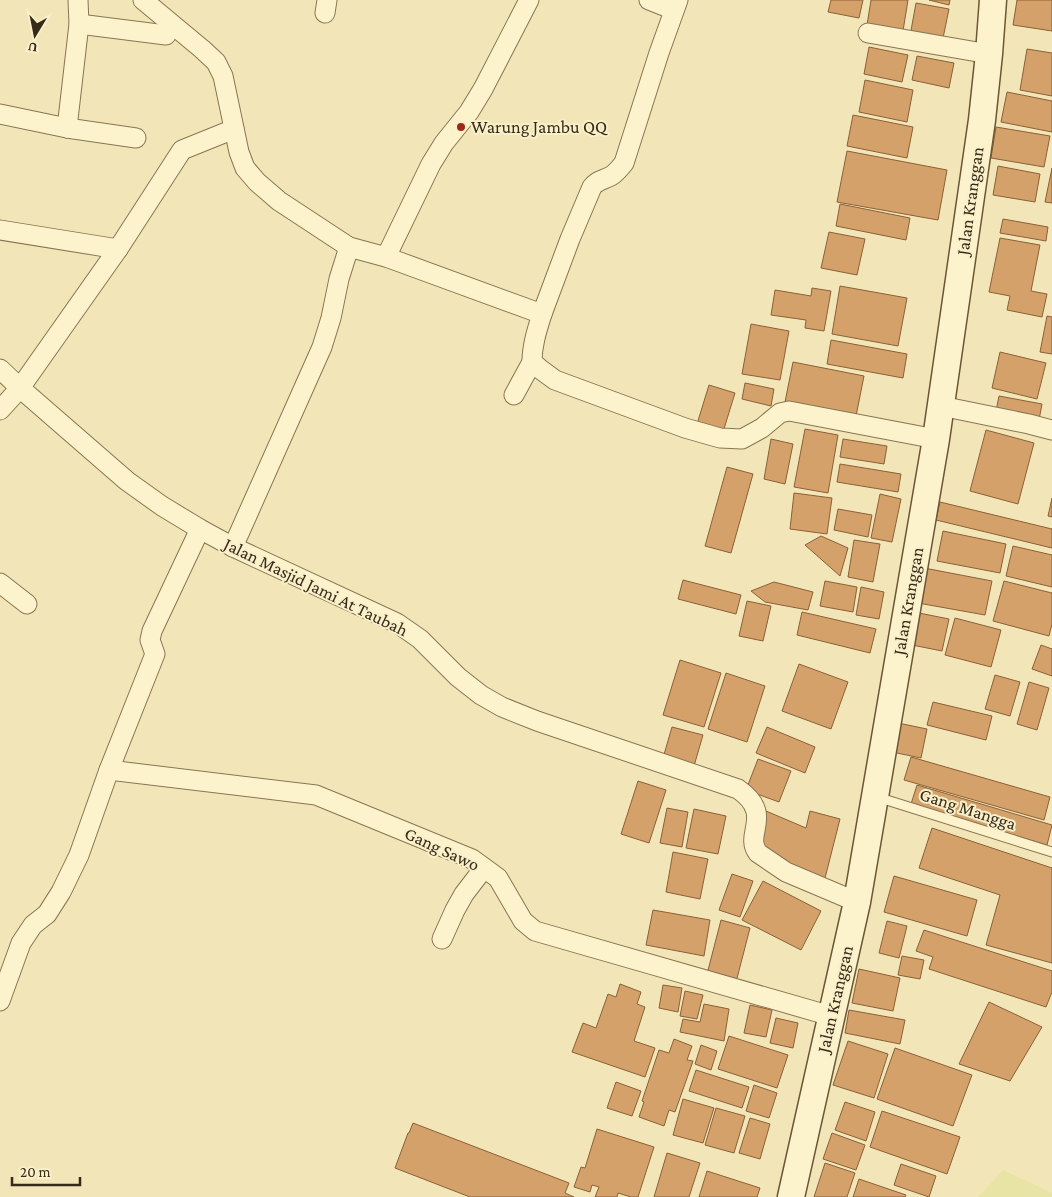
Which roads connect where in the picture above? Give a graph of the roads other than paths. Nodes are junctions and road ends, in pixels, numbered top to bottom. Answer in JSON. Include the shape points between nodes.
{"nodes":[{"id":1,"x":78,"y":0,"type":"edge"},
{"id":2,"x":143,"y":0,"type":"edge"},
{"id":3,"x":529,"y":0,"type":"edge"},
{"id":4,"x":648,"y":0,"type":"edge"},
{"id":5,"x":993,"y":0,"type":"edge"},
{"id":6,"x":676,"y":5,"type":"edge"},
{"id":7,"x":79,"y":24,"type":"junction"},
{"id":8,"x":868,"y":33,"type":"dead end"},
{"id":9,"x":166,"y":35,"type":"dead end"},
{"id":10,"x":989,"y":54,"type":"junction"},
{"id":11,"x":0,"y":114,"type":"edge"},
{"id":12,"x":67,"y":128,"type":"junction"},
{"id":13,"x":234,"y":129,"type":"junction"},
{"id":14,"x":136,"y":138,"type":"dead end"},
{"id":15,"x":0,"y":230,"type":"edge"},
{"id":16,"x":349,"y":247,"type":"junction"},
{"id":17,"x":118,"y":249,"type":"junction"},
{"id":18,"x":386,"y":257,"type":"junction"},
{"id":19,"x":542,"y":314,"type":"junction"},
{"id":20,"x":532,"y":362,"type":"junction"},
{"id":21,"x":0,"y":369,"type":"edge"},
{"id":22,"x":20,"y":388,"type":"junction"},
{"id":23,"x":514,"y":395,"type":"dead end"},
{"id":24,"x":941,"y":406,"type":"junction"},
{"id":25,"x":0,"y":410,"type":"edge"},
{"id":26,"x":1052,"y":430,"type":"edge"},
{"id":27,"x":936,"y":438,"type":"junction"},
{"id":28,"x":200,"y":529,"type":"junction"},
{"id":29,"x":233,"y":548,"type":"junction"},
{"id":30,"x":0,"y":583,"type":"edge"},
{"id":31,"x":27,"y":604,"type":"dead end"},
{"id":32,"x":109,"y":770,"type":"junction"},
{"id":33,"x":874,"y":796,"type":"junction"},
{"id":34,"x":1052,"y":852,"type":"edge"},
{"id":35,"x":484,"y":868,"type":"junction"},
{"id":36,"x":857,"y":902,"type":"junction"},
{"id":37,"x":442,"y":939,"type":"dead end"},
{"id":38,"x":0,"y":1001,"type":"edge"},
{"id":39,"x":831,"y":1016,"type":"junction"},
{"id":40,"x":791,"y":1197,"type":"edge"}],
"edges":[{"from":1,"to":7,"type":"street"},
{"from":2,"to":13,"type":"street","via":[[216,62],[223,76]]},
{"from":3,"to":18,"type":"street","via":[[474,104],[431,164]]},
{"from":4,"to":6,"type":"street"},
{"from":5,"to":10,"type":"main road","name":"Jalan Kranggan"},
{"from":6,"to":19,"type":"street","via":[[624,163],[612,176],[592,187]]},
{"from":7,"to":9,"type":"street"},
{"from":7,"to":12,"type":"street"},
{"from":8,"to":10,"type":"street"},
{"from":10,"to":24,"type":"main road","name":"Jalan Kranggan"},
{"from":11,"to":12,"type":"street"},
{"from":12,"to":14,"type":"street"},
{"from":13,"to":16,"type":"street","via":[[238,152],[256,182],[279,202]]},
{"from":13,"to":17,"type":"street","via":[[182,150]]},
{"from":15,"to":17,"type":"street"},
{"from":16,"to":18,"type":"street"},
{"from":16,"to":29,"type":"street","via":[[322,347]]},
{"from":17,"to":22,"type":"street"},
{"from":18,"to":19,"type":"street"},
{"from":19,"to":20,"type":"street"},
{"from":20,"to":23,"type":"street"},
{"from":20,"to":27,"type":"street","via":[[555,380],[720,438],[742,439],[780,413],[789,412]]},
{"from":21,"to":22,"type":"street","name":"Jalan Masjid Jami At Taubah"},
{"from":22,"to":25,"type":"street"},
{"from":22,"to":28,"type":"street","name":"Jalan Masjid Jami At Taubah","via":[[127,481]]},
{"from":24,"to":26,"type":"street"},
{"from":24,"to":27,"type":"main road","name":"Jalan Kranggan"},
{"from":27,"to":33,"type":"main road","name":"Jalan Kranggan"},
{"from":28,"to":29,"type":"street","name":"Jalan Masjid Jami At Taubah"},
{"from":28,"to":32,"type":"street","via":[[152,631],[150,640],[155,654]]},
{"from":29,"to":36,"type":"street","name":"Jalan Masjid Jami At Taubah","via":[[397,623],[420,639],[458,677],[502,706],[537,721],[738,789],[749,798],[758,816],[754,840],[758,853],[786,872]]},
{"from":30,"to":31,"type":"street"},
{"from":32,"to":35,"type":"street","name":"Gang Sawo","via":[[316,795],[472,859]]},
{"from":32,"to":38,"type":"street","via":[[72,870],[47,914],[32,925],[20,943]]},
{"from":33,"to":34,"type":"lane","name":"Gang Mangga"},
{"from":33,"to":36,"type":"main road","name":"Jalan Kranggan"},
{"from":35,"to":37,"type":"street","via":[[454,910]]},
{"from":35,"to":39,"type":"street","name":"Gang Sawo","via":[[498,878],[523,921],[536,931]]},
{"from":36,"to":39,"type":"main road","name":"Jalan Kranggan"},
{"from":39,"to":40,"type":"main road","name":"Jalan Kranggan"}]}
